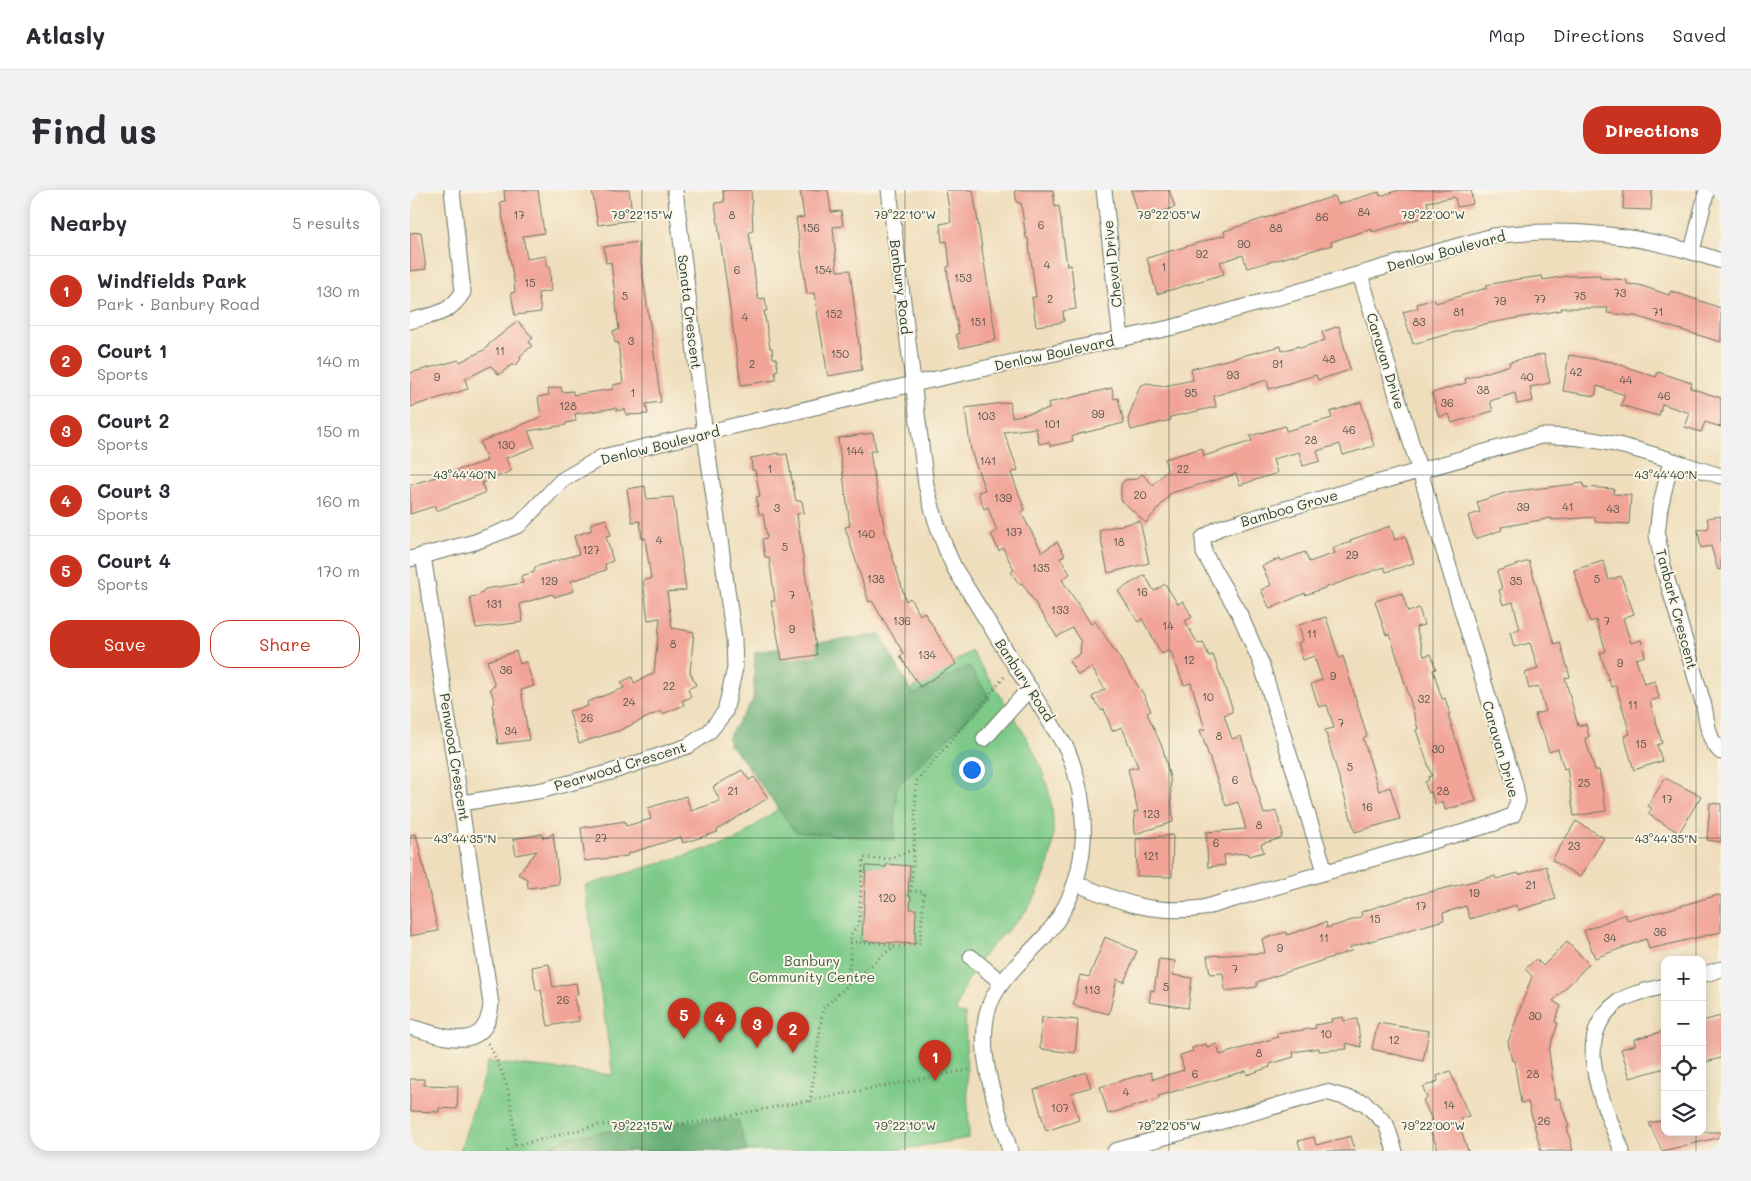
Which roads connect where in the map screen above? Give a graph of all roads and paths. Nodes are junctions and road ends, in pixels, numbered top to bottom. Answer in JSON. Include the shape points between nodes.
{"nodes":[{"id":1,"x":452,"y":190,"type":"edge"},
{"id":2,"x":675,"y":190,"type":"edge"},
{"id":3,"x":889,"y":190,"type":"edge"},
{"id":4,"x":1104,"y":190,"type":"edge"},
{"id":5,"x":1707,"y":190,"type":"edge"},
{"id":6,"x":1692,"y":251,"type":"junction"},
{"id":7,"x":1721,"y":261,"type":"edge"},
{"id":8,"x":1360,"y":274,"type":"junction"},
{"id":9,"x":410,"y":321,"type":"edge"},
{"id":10,"x":1121,"y":339,"type":"junction"},
{"id":11,"x":913,"y":384,"type":"junction"},
{"id":12,"x":705,"y":434,"type":"junction"},
{"id":13,"x":1671,"y":461,"type":"junction"},
{"id":14,"x":1418,"y":471,"type":"junction"},
{"id":15,"x":1721,"y":476,"type":"edge"},
{"id":16,"x":417,"y":557,"type":"edge"},
{"id":17,"x":1015,"y":664,"type":"junction"},
{"id":18,"x":1030,"y":688,"type":"junction"},
{"id":19,"x":984,"y":739,"type":"dead end"},
{"id":20,"x":1721,"y":752,"type":"edge"},
{"id":21,"x":462,"y":803,"type":"junction"},
{"id":22,"x":914,"y":849,"type":"junction"},
{"id":23,"x":1325,"y":871,"type":"junction"},
{"id":24,"x":1075,"y":883,"type":"junction"},
{"id":25,"x":850,"y":942,"type":"junction"},
{"id":26,"x":892,"y":947,"type":"junction"},
{"id":27,"x":971,"y":957,"type":"dead end"},
{"id":28,"x":1721,"y":969,"type":"edge"},
{"id":29,"x":1706,"y":974,"type":"edge"},
{"id":30,"x":1002,"y":983,"type":"junction"},
{"id":31,"x":848,"y":985,"type":"junction"},
{"id":32,"x":1661,"y":987,"type":"edge"},
{"id":33,"x":410,"y":1027,"type":"edge"},
{"id":34,"x":481,"y":1032,"type":"junction"},
{"id":35,"x":986,"y":1066,"type":"junction"},
{"id":36,"x":810,"y":1102,"type":"junction"},
{"id":37,"x":515,"y":1146,"type":"junction"},
{"id":38,"x":507,"y":1151,"type":"edge"},
{"id":39,"x":1010,"y":1151,"type":"edge"},
{"id":40,"x":1115,"y":1151,"type":"edge"},
{"id":41,"x":1395,"y":1151,"type":"edge"},
{"id":42,"x":1622,"y":1151,"type":"edge"}],
"edges":[{"from":1,"to":9,"type":"street","via":[[464,292],[455,306]]},
{"from":2,"to":12,"type":"street","name":"Sonata Crescent"},
{"from":3,"to":11,"type":"street","name":"Banbury Road"},
{"from":4,"to":10,"type":"street","name":"Cheval Drive"},
{"from":5,"to":6,"type":"street"},
{"from":6,"to":7,"type":"street","name":"Denlow Boulevard"},
{"from":6,"to":8,"type":"street","name":"Denlow Boulevard","via":[[1617,234],[1533,231],[1493,236]]},
{"from":8,"to":10,"type":"street","name":"Denlow Boulevard"},
{"from":8,"to":14,"type":"street","name":"Caravan Drive"},
{"from":10,"to":11,"type":"street","name":"Denlow Boulevard"},
{"from":11,"to":12,"type":"street","name":"Denlow Boulevard"},
{"from":11,"to":17,"type":"street","name":"Banbury Road","via":[[926,485],[943,546],[965,587]]},
{"from":12,"to":16,"type":"street","name":"Denlow Boulevard","via":[[602,457],[562,480],[519,525],[475,542]]},
{"from":12,"to":21,"type":"street","name":"Pearwood Crescent","via":[[734,639],[735,668],[725,712],[709,732],[688,746],[611,772],[543,790]]},
{"from":13,"to":14,"type":"street","name":"Bamboo Grove","via":[[1598,439],[1570,435],[1541,436]]},
{"from":13,"to":15,"type":"street","name":"Bamboo Grove"},
{"from":13,"to":20,"type":"street","name":"Tanbark Crescent","via":[[1657,535],[1713,743]]},
{"from":14,"to":23,"type":"street","name":"Caravan Drive","via":[[1518,801],[1513,814],[1495,823]]},
{"from":14,"to":23,"type":"street","name":"Bamboo Grove","via":[[1219,528],[1203,538],[1204,553],[1240,615],[1261,663]]},
{"from":16,"to":21,"type":"street","name":"Penwood Crescent"},
{"from":17,"to":18,"type":"street","name":"Banbury Road"},
{"from":17,"to":22,"type":"path","via":[[916,782]]},
{"from":18,"to":19,"type":"street"},
{"from":18,"to":24,"type":"street","name":"Banbury Road","via":[[1058,731],[1078,774],[1085,828],[1082,861]]},
{"from":21,"to":34,"type":"street","name":"Penwood Crescent","via":[[491,1004],[490,1020]]},
{"from":22,"to":25,"type":"path","via":[[889,859],[863,858],[858,924]]},
{"from":22,"to":26,"type":"path","via":[[911,891],[924,892],[922,936],[920,943]]},
{"from":23,"to":24,"type":"street","name":"Caravan Drive","via":[[1202,908],[1178,911],[1131,905]]},
{"from":24,"to":30,"type":"street","name":"Banbury Road","via":[[1065,907],[1046,934]]},
{"from":25,"to":26,"type":"path","via":[[889,944]]},
{"from":25,"to":31,"type":"path"},
{"from":26,"to":31,"type":"path"},
{"from":27,"to":30,"type":"street"},
{"from":28,"to":29,"type":"street"},
{"from":30,"to":35,"type":"street","name":"Banbury Road","via":[[988,1012],[984,1044]]},
{"from":31,"to":36,"type":"path","via":[[823,1008]]},
{"from":32,"to":42,"type":"street","via":[[1618,1002],[1603,1016],[1592,1046],[1592,1066]]},
{"from":33,"to":34,"type":"street","via":[[455,1039],[469,1039]]},
{"from":34,"to":37,"type":"path","via":[[503,1068],[514,1112]]},
{"from":35,"to":36,"type":"path"},
{"from":35,"to":39,"type":"street","name":"Banbury Road"},
{"from":36,"to":37,"type":"path","via":[[692,1123],[599,1125]]},
{"from":37,"to":38,"type":"path"},
{"from":40,"to":41,"type":"street","via":[[1326,1092],[1365,1102],[1386,1124]]}]}
